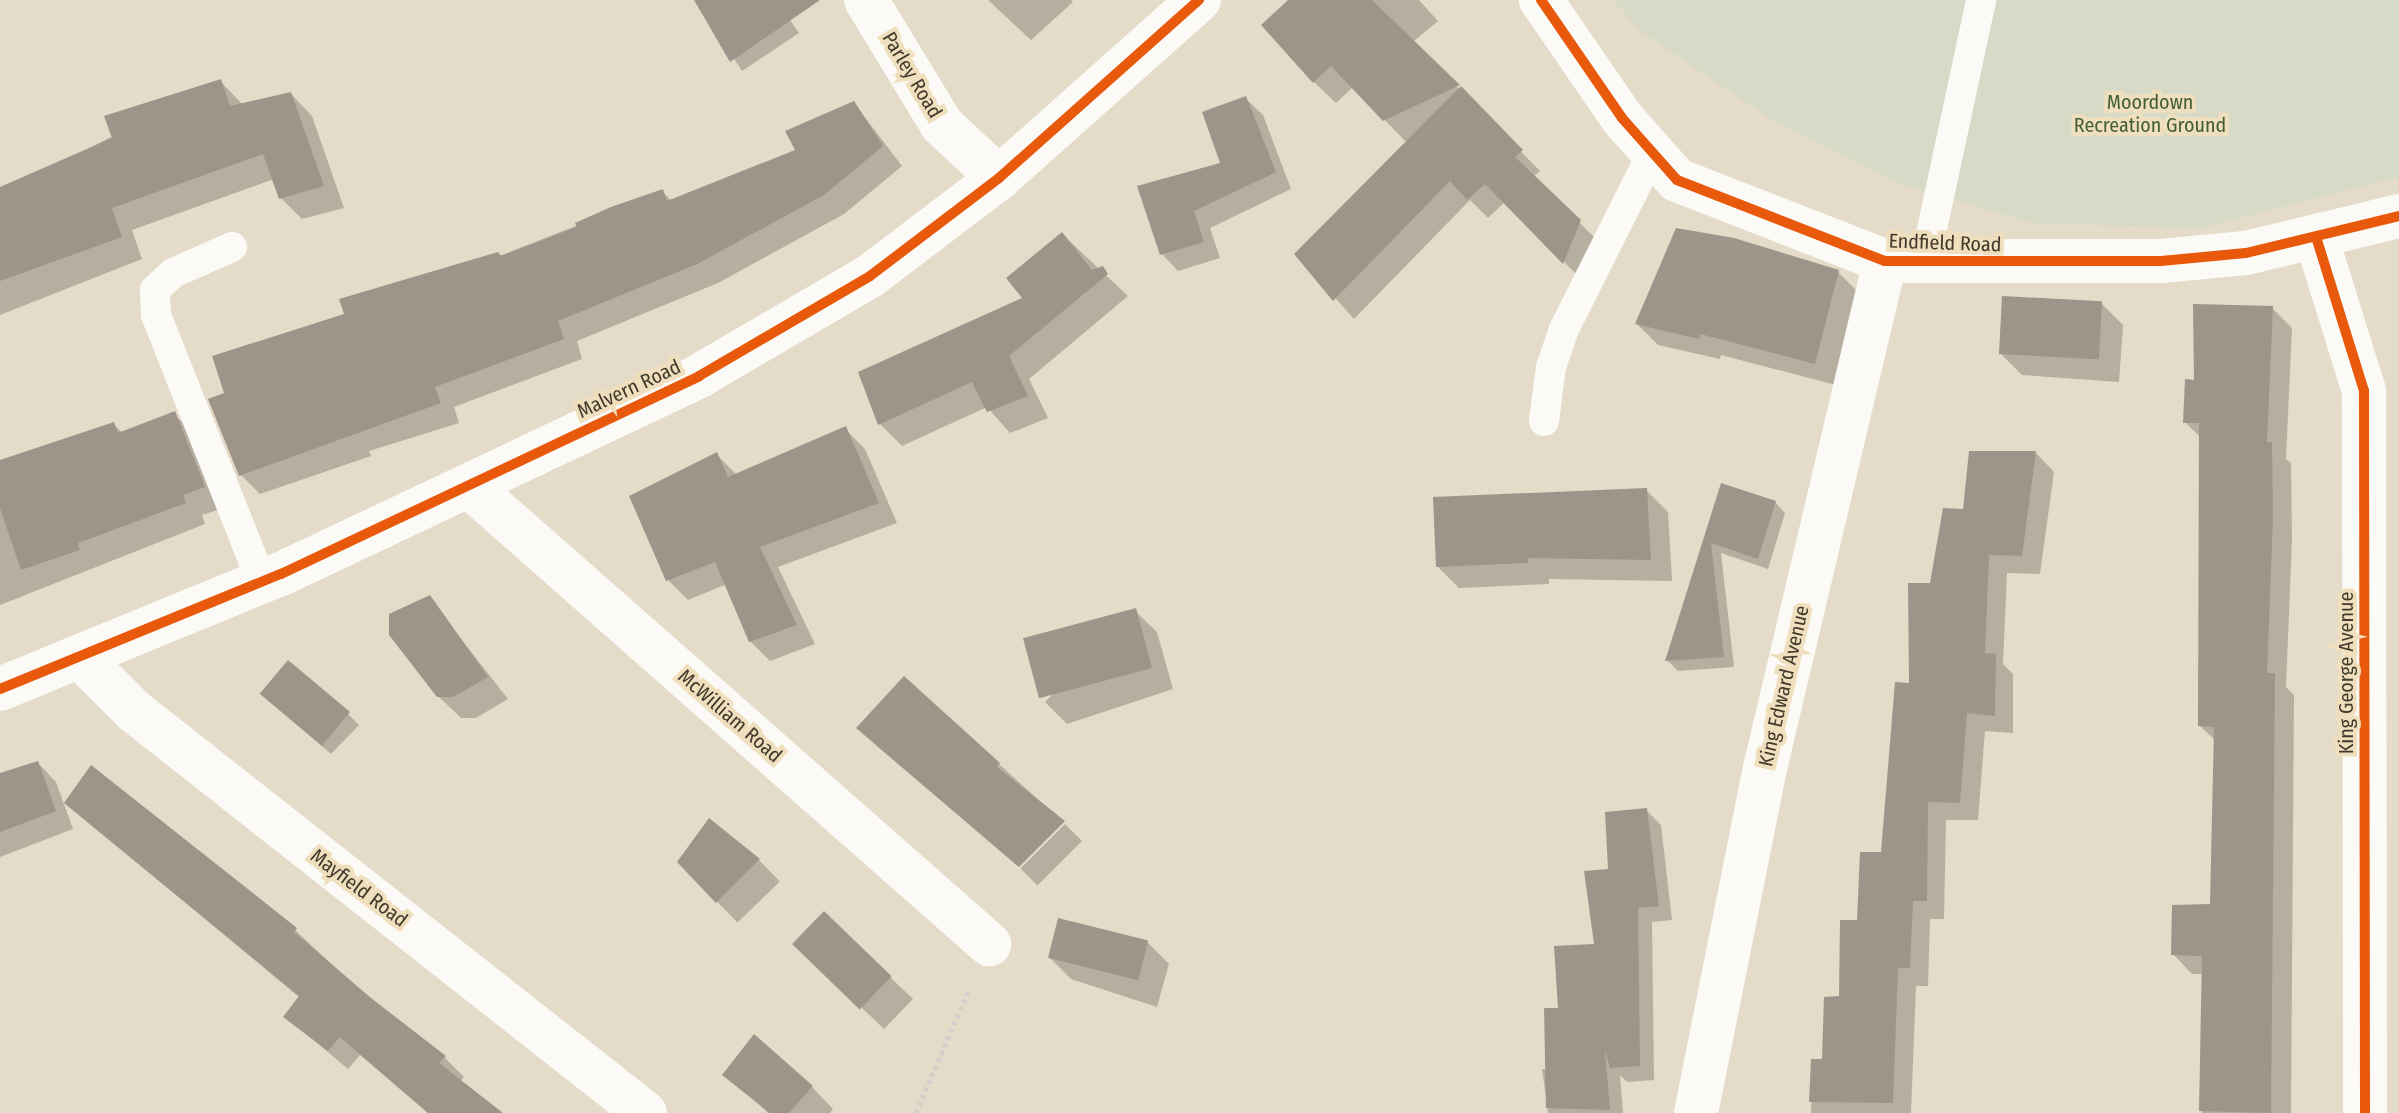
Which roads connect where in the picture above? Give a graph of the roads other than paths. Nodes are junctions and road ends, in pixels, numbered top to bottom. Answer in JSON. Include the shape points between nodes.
{"nodes":[{"id":1,"x":866,"y":0,"type":"edge"},
{"id":2,"x":1199,"y":0,"type":"edge"},
{"id":3,"x":1541,"y":0,"type":"edge"},
{"id":4,"x":1981,"y":0,"type":"edge"},
{"id":5,"x":1653,"y":152,"type":"junction"},
{"id":6,"x":999,"y":178,"type":"junction"},
{"id":7,"x":2399,"y":216,"type":"edge"},
{"id":8,"x":2317,"y":240,"type":"junction"},
{"id":9,"x":232,"y":247,"type":"dead end"},
{"id":10,"x":1905,"y":262,"type":"junction"},
{"id":11,"x":1544,"y":421,"type":"dead end"},
{"id":12,"x":470,"y":487,"type":"junction"},
{"id":13,"x":262,"y":583,"type":"junction"},
{"id":14,"x":80,"y":657,"type":"junction"},
{"id":15,"x":0,"y":689,"type":"edge"},
{"id":16,"x":989,"y":944,"type":"road end"},
{"id":17,"x":645,"y":1113,"type":"edge"},
{"id":18,"x":1696,"y":1113,"type":"edge"},
{"id":19,"x":2365,"y":1113,"type":"edge"}],
"edges":[{"from":1,"to":6,"type":"street","name":"Parley Road","via":[[942,125]]},
{"from":2,"to":6,"type":"street","name":"Malvern Road"},
{"from":3,"to":5,"type":"street","name":"Endfield Road","via":[[1622,118]]},
{"from":4,"to":10,"type":"lane"},
{"from":5,"to":10,"type":"street","name":"Endfield Road","via":[[1677,180]]},
{"from":5,"to":11,"type":"lane","via":[[1564,329],[1551,367]]},
{"from":6,"to":12,"type":"street","name":"Malvern Road","via":[[870,276],[699,376]]},
{"from":7,"to":8,"type":"street","name":"Endfield Road"},
{"from":8,"to":10,"type":"street","name":"Endfield Road","via":[[2161,261]]},
{"from":8,"to":19,"type":"street","name":"King George Avenue","via":[[2364,391]]},
{"from":9,"to":13,"type":"lane","via":[[173,273],[155,290],[156,315]]},
{"from":10,"to":18,"type":"street","name":"King Edward Avenue","via":[[1765,768]]},
{"from":12,"to":13,"type":"street","name":"Malvern Road"},
{"from":12,"to":16,"type":"street","name":"McWilliam Road"},
{"from":13,"to":14,"type":"street","name":"Malvern Road"},
{"from":14,"to":15,"type":"street","name":"Malvern Road"},
{"from":14,"to":17,"type":"street","name":"Mayfield Road","via":[[134,711]]}]}
